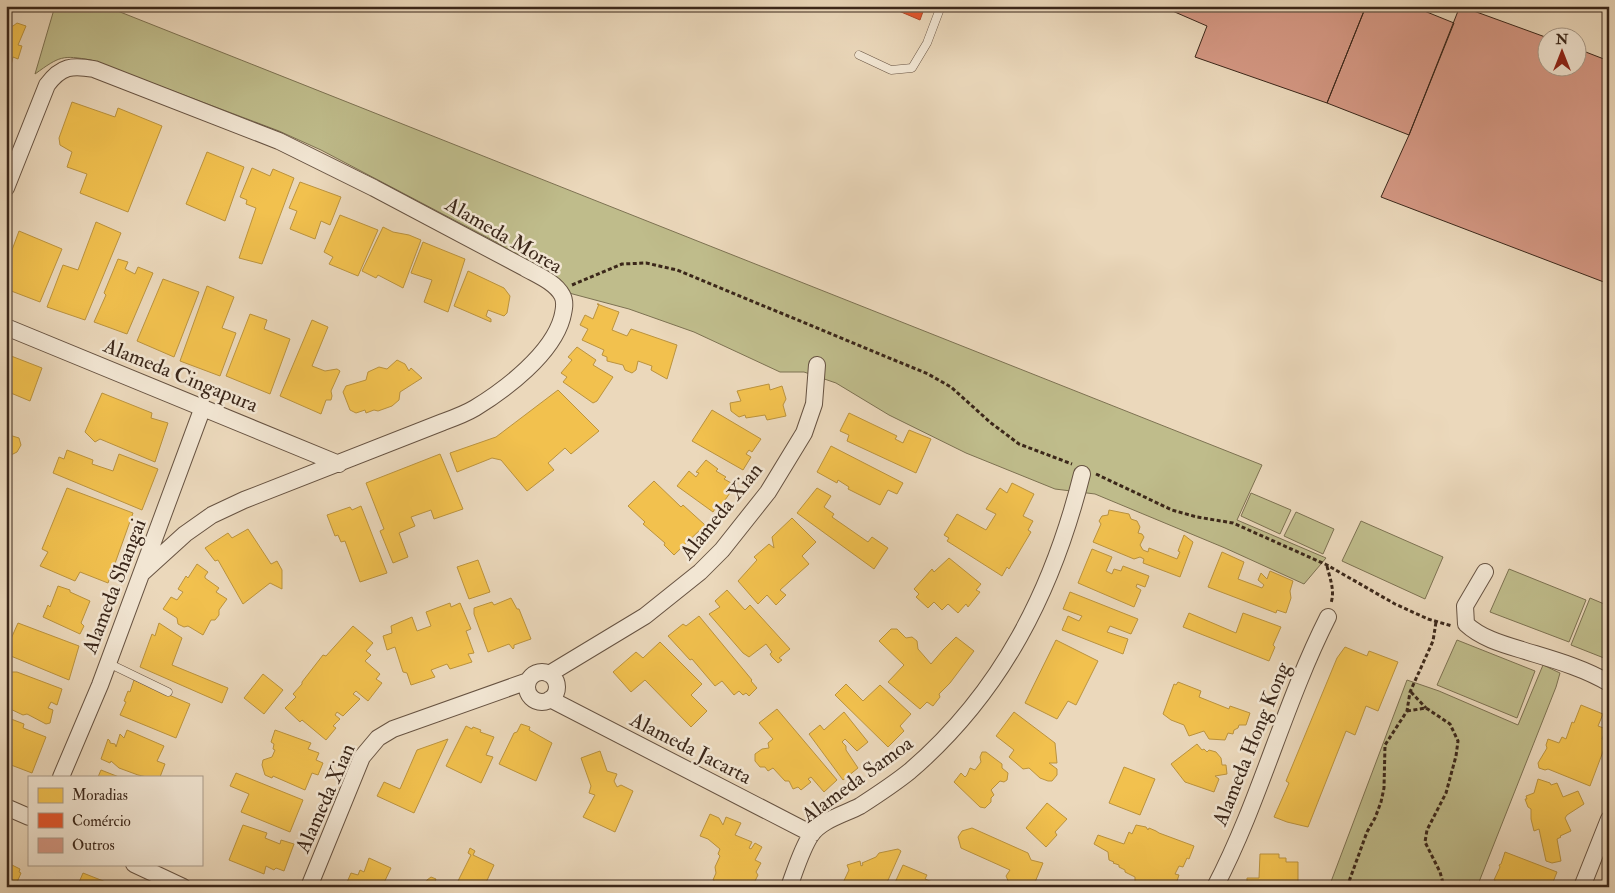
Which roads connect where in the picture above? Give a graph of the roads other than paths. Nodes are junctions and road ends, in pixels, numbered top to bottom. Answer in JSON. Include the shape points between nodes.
{"nodes":[{"id":1,"x":941,"y":6,"type":"edge"},
{"id":2,"x":859,"y":55,"type":"dead end"},
{"id":3,"x":6,"y":188,"type":"edge"},
{"id":4,"x":6,"y":327,"type":"edge"},
{"id":5,"x":817,"y":365,"type":"dead end"},
{"id":6,"x":202,"y":407,"type":"junction"},
{"id":7,"x":339,"y":464,"type":"junction"},
{"id":8,"x":1083,"y":470,"type":"road end"},
{"id":9,"x":1485,"y":572,"type":"dead end"},
{"id":10,"x":142,"y":573,"type":"junction"},
{"id":11,"x":1328,"y":617,"type":"road end"},
{"id":12,"x":108,"y":663,"type":"junction"},
{"id":13,"x":549,"y":674,"type":"junction"},
{"id":14,"x":528,"y":681,"type":"junction"},
{"id":15,"x":1609,"y":683,"type":"edge"},
{"id":16,"x":168,"y":692,"type":"dead end"},
{"id":17,"x":550,"y":699,"type":"junction"},
{"id":18,"x":61,"y":776,"type":"edge"},
{"id":19,"x":6,"y":807,"type":"edge"},
{"id":20,"x":28,"y":817,"type":"edge"},
{"id":21,"x":1609,"y":819,"type":"edge"},
{"id":22,"x":812,"y":834,"type":"junction"},
{"id":23,"x":138,"y":866,"type":"edge"},
{"id":24,"x":183,"y":887,"type":"edge"},
{"id":25,"x":309,"y":887,"type":"edge"},
{"id":26,"x":788,"y":887,"type":"edge"},
{"id":27,"x":1215,"y":887,"type":"edge"},
{"id":28,"x":1582,"y":887,"type":"edge"}],
"edges":[{"from":1,"to":2,"type":"lane","via":[[912,68],[891,70]]},
{"from":3,"to":7,"type":"street","name":"Alameda Morea","via":[[47,85],[70,67],[88,68],[279,140],[461,232],[543,278],[558,290],[564,306],[557,329],[538,357],[502,390],[473,409]]},
{"from":4,"to":6,"type":"street","name":"Alameda Cingapura"},
{"from":5,"to":13,"type":"street","name":"Alameda Xian","via":[[814,404],[804,433],[768,492],[722,550],[645,616]]},
{"from":6,"to":7,"type":"street","name":"Alameda Cingapura"},
{"from":6,"to":10,"type":"street","name":"Alameda Shangai"},
{"from":7,"to":10,"type":"street","name":"Alameda Morea","via":[[212,515],[185,534]]},
{"from":8,"to":22,"type":"street","name":"Alameda Samoa","via":[[1054,566],[1041,596],[1000,670],[971,709],[909,772]]},
{"from":9,"to":15,"type":"street","via":[[1465,606],[1466,624],[1498,642],[1571,666]]},
{"from":10,"to":12,"type":"street","name":"Alameda Shangai"},
{"from":11,"to":27,"type":"street","name":"Alameda Hong Kong"},
{"from":12,"to":16,"type":"lane"},
{"from":12,"to":18,"type":"street","name":"Alameda Shangai"},
{"from":13,"to":14,"type":"street","via":[[539,672]]},
{"from":13,"to":17,"type":"street","via":[[556,681],[554,696]]},
{"from":14,"to":17,"type":"street","via":[[527,691],[532,699],[541,702]]},
{"from":14,"to":25,"type":"street","name":"Alameda Xian","via":[[378,738],[356,768]]},
{"from":17,"to":22,"type":"street","name":"Alameda Jacarta"},
{"from":19,"to":20,"type":"street"},
{"from":21,"to":28,"type":"street"},
{"from":22,"to":26,"type":"street","name":"Alameda Samoa"},
{"from":23,"to":24,"type":"street"}]}
